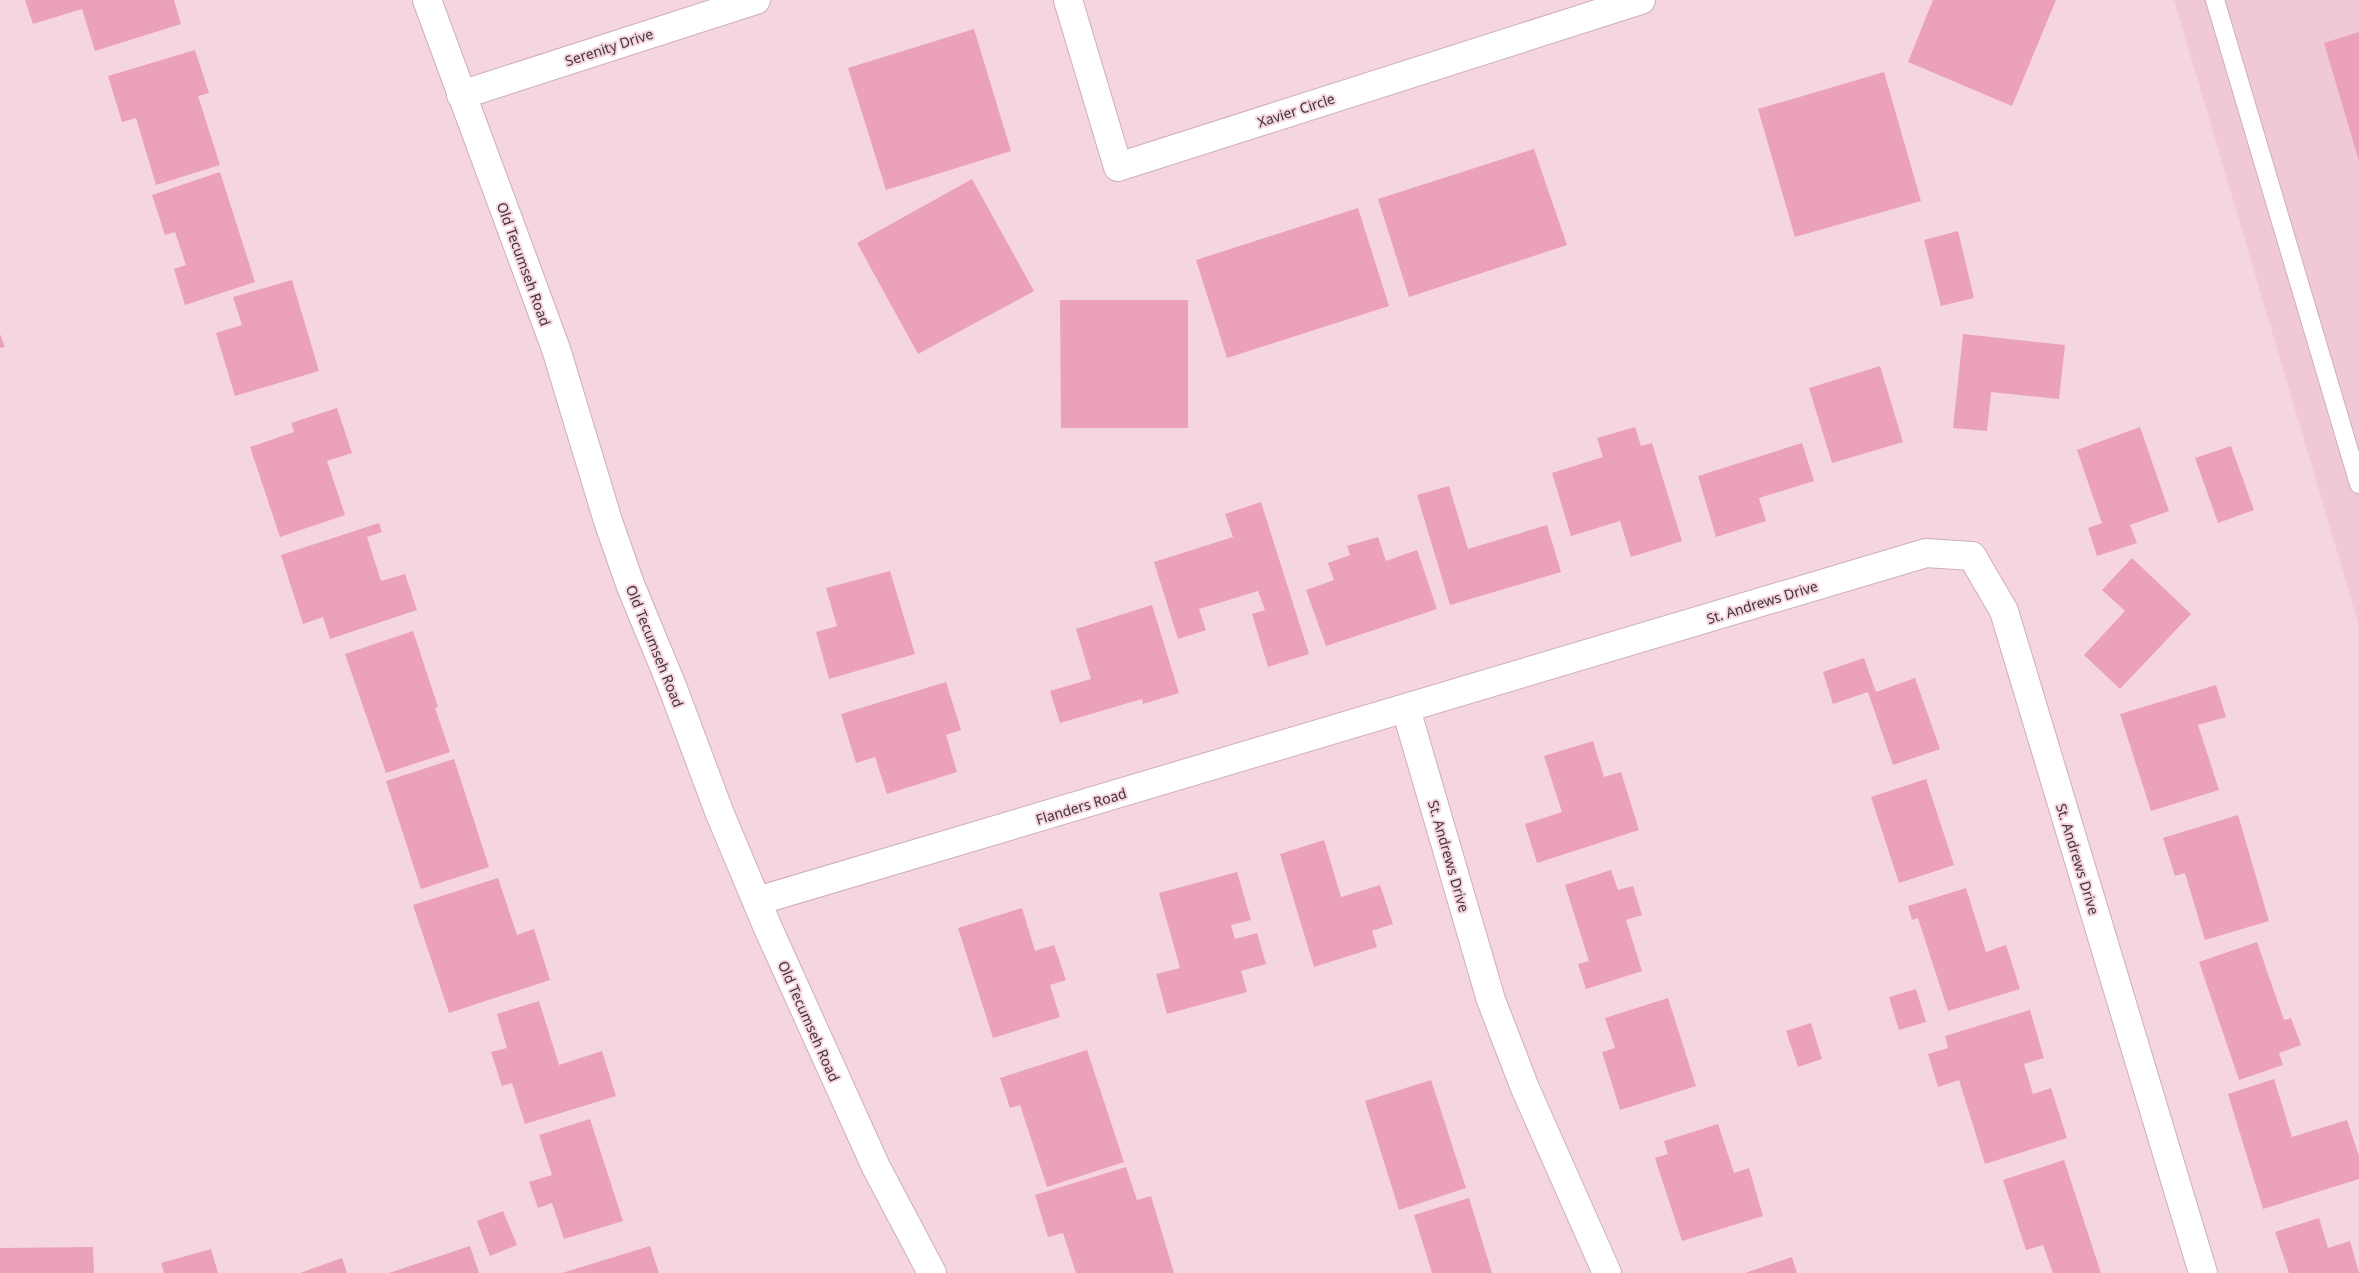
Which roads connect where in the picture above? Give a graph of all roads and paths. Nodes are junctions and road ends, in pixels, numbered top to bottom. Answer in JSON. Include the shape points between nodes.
{"nodes":[{"id":1,"x":427,"y":0,"type":"edge"},
{"id":2,"x":756,"y":0,"type":"edge"},
{"id":3,"x":1068,"y":0,"type":"edge"},
{"id":4,"x":1641,"y":0,"type":"edge"},
{"id":5,"x":2215,"y":0,"type":"edge"},
{"id":6,"x":461,"y":95,"type":"junction"},
{"id":7,"x":2359,"y":484,"type":"edge"},
{"id":8,"x":1406,"y":709,"type":"junction"},
{"id":9,"x":757,"y":901,"type":"junction"},
{"id":10,"x":932,"y":1273,"type":"edge"},
{"id":11,"x":1607,"y":1273,"type":"edge"},
{"id":12,"x":2203,"y":1273,"type":"edge"}],
"edges":[{"from":1,"to":6,"type":"street","name":"Old Tecumseh Road"},
{"from":2,"to":6,"type":"street","name":"Serenity Drive"},
{"from":3,"to":4,"type":"street","name":"Xavier Circle","via":[[1118,167]]},
{"from":5,"to":7,"type":"lane"},
{"from":6,"to":9,"type":"street","name":"Old Tecumseh Road","via":[[556,349],[630,584]]},
{"from":8,"to":9,"type":"street","name":"Flanders Road"},
{"from":8,"to":11,"type":"street","name":"St. Andrews Drive","via":[[1490,1000]]},
{"from":8,"to":12,"type":"street","name":"St. Andrews Drive","via":[[1926,553],[1972,556],[2004,611]]},
{"from":9,"to":10,"type":"street","name":"Old Tecumseh Road","via":[[876,1167]]}]}
